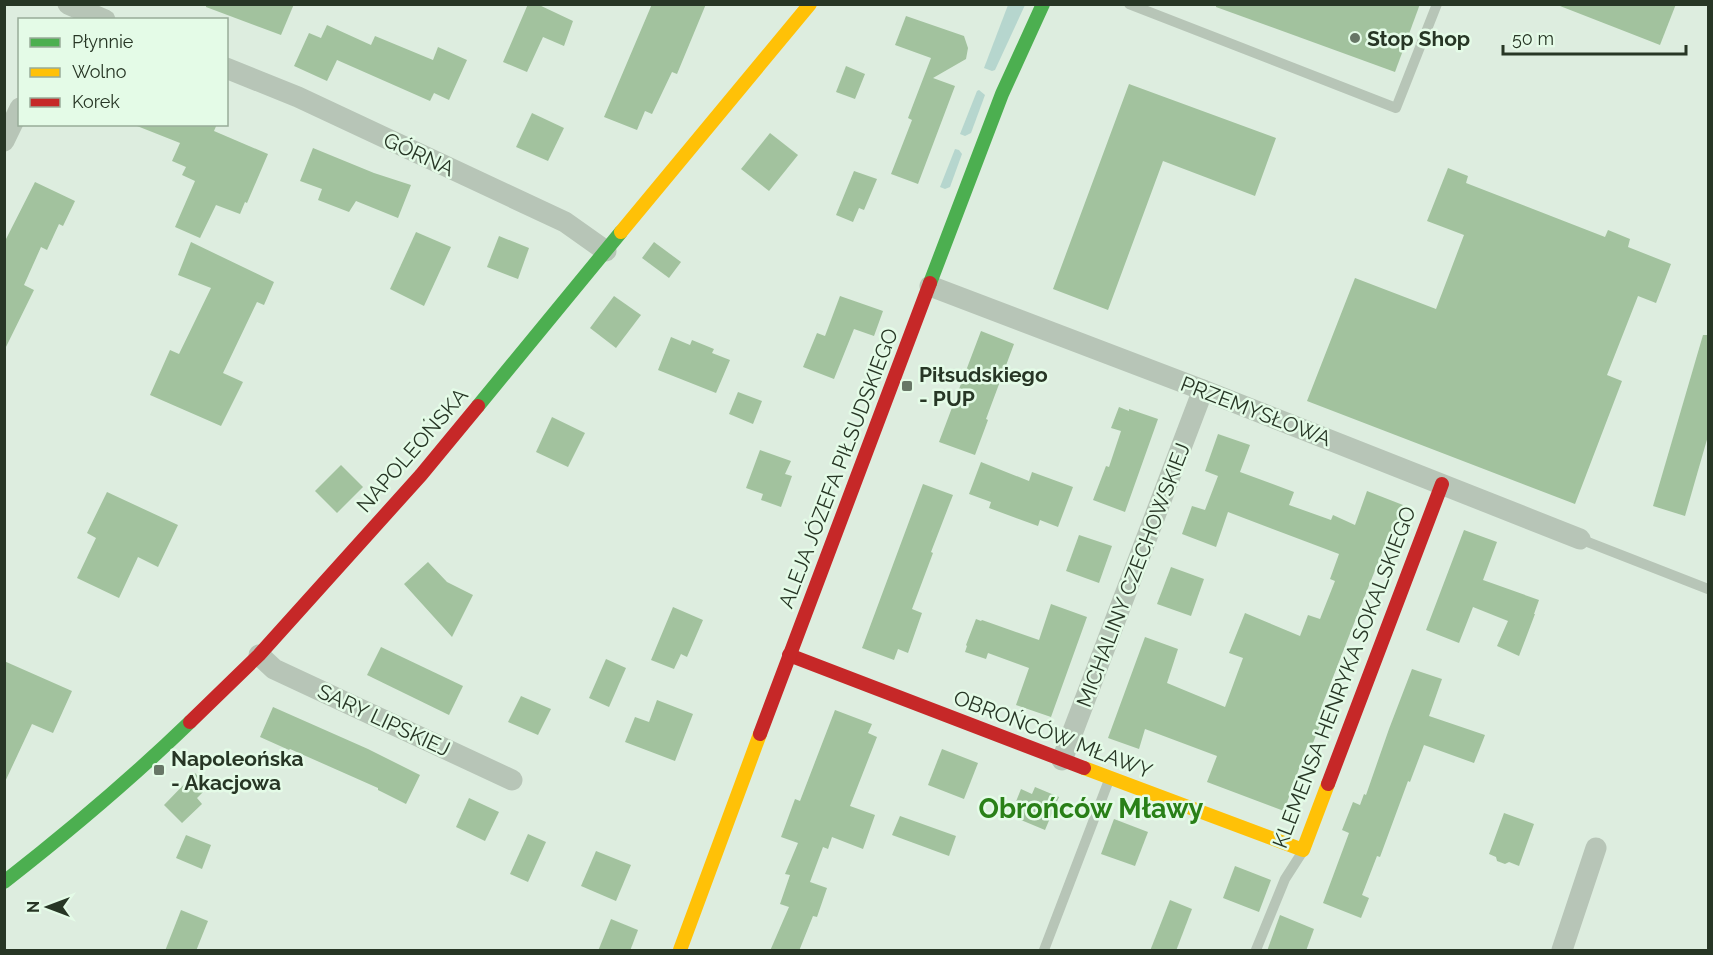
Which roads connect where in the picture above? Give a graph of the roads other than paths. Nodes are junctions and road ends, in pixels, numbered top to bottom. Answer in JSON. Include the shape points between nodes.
{"nodes":[{"id":1,"x":67,"y":4,"type":"edge"},
{"id":2,"x":810,"y":4,"type":"edge"},
{"id":3,"x":1043,"y":4,"type":"edge"},
{"id":4,"x":1129,"y":4,"type":"edge"},
{"id":5,"x":1437,"y":4,"type":"edge"},
{"id":6,"x":61,"y":18,"type":"edge"},
{"id":7,"x":100,"y":18,"type":"edge"},
{"id":8,"x":228,"y":69,"type":"edge"},
{"id":9,"x":18,"y":112,"type":"edge"},
{"id":10,"x":4,"y":141,"type":"edge"},
{"id":11,"x":606,"y":250,"type":"junction"},
{"id":12,"x":930,"y":286,"type":"junction"},
{"id":13,"x":1203,"y":390,"type":"junction"},
{"id":14,"x":1442,"y":484,"type":"junction"},
{"id":15,"x":1580,"y":539,"type":"joint"},
{"id":16,"x":1708,"y":589,"type":"edge"},
{"id":17,"x":259,"y":655,"type":"junction"},
{"id":18,"x":789,"y":655,"type":"junction"},
{"id":19,"x":1062,"y":760,"type":"junction"},
{"id":20,"x":1110,"y":778,"type":"junction"},
{"id":21,"x":512,"y":780,"type":"dead end"},
{"id":22,"x":1596,"y":848,"type":"dead end"},
{"id":23,"x":1303,"y":850,"type":"junction"},
{"id":24,"x":4,"y":882,"type":"edge"},
{"id":25,"x":680,"y":951,"type":"edge"},
{"id":26,"x":1044,"y":951,"type":"edge"},
{"id":27,"x":1256,"y":951,"type":"edge"},
{"id":28,"x":1562,"y":951,"type":"edge"}],
"edges":[{"from":1,"to":6,"type":"street"},
{"from":1,"to":7,"type":"street"},
{"from":2,"to":11,"type":"street","name":"NAPOLEOŃSKA"},
{"from":3,"to":12,"type":"street","name":"ALEJA JÓZEFA PIŁSUDSKIEGO","via":[[1002,94]]},
{"from":4,"to":5,"type":"lane","via":[[1396,108]]},
{"from":8,"to":11,"type":"street","name":"GÓRNA","via":[[298,97],[565,222]]},
{"from":9,"to":10,"type":"street"},
{"from":11,"to":17,"type":"street","name":"NAPOLEOŃSKA","via":[[421,475]]},
{"from":12,"to":13,"type":"street","name":"PRZEMYSŁOWA"},
{"from":12,"to":18,"type":"street","name":"ALEJA JÓZEFA PIŁSUDSKIEGO"},
{"from":13,"to":14,"type":"street","name":"PRZEMYSŁOWA"},
{"from":13,"to":19,"type":"street","name":"MICHALINY CZECHOWSKIEJ"},
{"from":14,"to":15,"type":"street","name":"PRZEMYSŁOWA"},
{"from":14,"to":23,"type":"street","name":"KLEMENSA HENRYKA SOKALSKIEGO"},
{"from":15,"to":16,"type":"lane"},
{"from":17,"to":21,"type":"street","name":"SARY LIPSKIEJ","via":[[274,669]]},
{"from":17,"to":24,"type":"street","name":"NAPOLEOŃSKA","via":[[158,753],[64,836]]},
{"from":18,"to":19,"type":"street","name":"OBROŃCÓW MŁAWY"},
{"from":18,"to":25,"type":"street","name":"ALEJA JÓZEFA PIŁSUDSKIEGO"},
{"from":19,"to":20,"type":"street","name":"OBROŃCÓW MŁAWY"},
{"from":20,"to":23,"type":"street","name":"OBROŃCÓW MŁAWY"},
{"from":20,"to":26,"type":"lane"},
{"from":22,"to":28,"type":"street"},
{"from":23,"to":27,"type":"lane","name":"KLEMENSA HENRYKA SOKALSKIEGO","via":[[1285,879]]}]}
